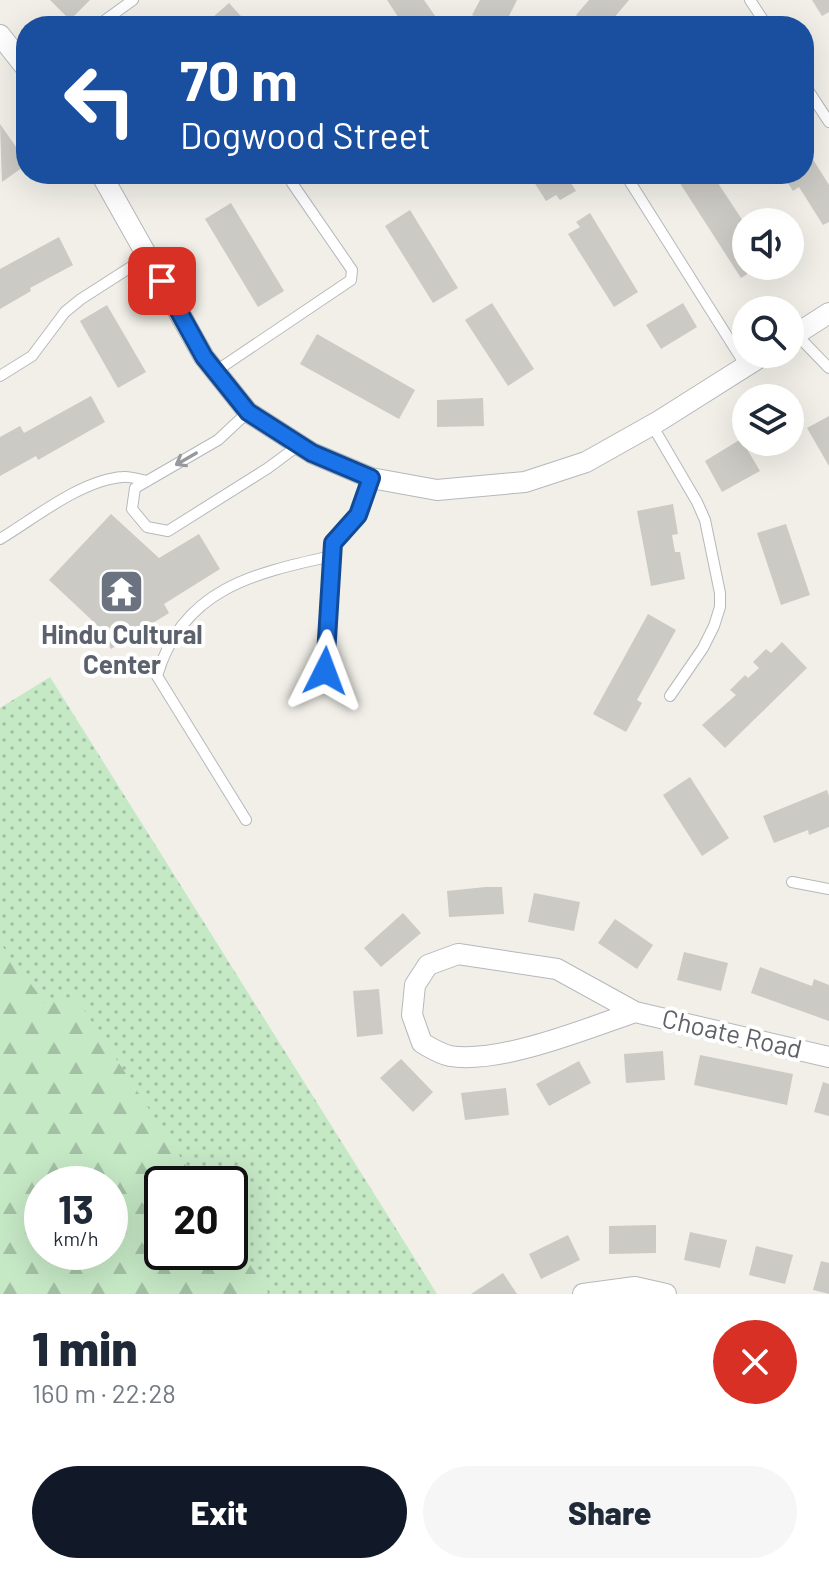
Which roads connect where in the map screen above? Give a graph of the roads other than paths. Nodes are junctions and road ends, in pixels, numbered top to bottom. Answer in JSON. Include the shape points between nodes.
{"nodes":[{"id":1,"x":133,"y":0,"type":"edge"},
{"id":2,"x":111,"y":16,"type":"edge"},
{"id":3,"x":2,"y":41,"type":"edge"},
{"id":4,"x":16,"y":57,"type":"edge"},
{"id":5,"x":814,"y":99,"type":"edge"},
{"id":6,"x":829,"y":122,"type":"edge"},
{"id":7,"x":107,"y":184,"type":"edge"},
{"id":8,"x":293,"y":184,"type":"edge"},
{"id":9,"x":631,"y":184,"type":"edge"},
{"id":10,"x":148,"y":256,"type":"junction"},
{"id":11,"x":829,"y":313,"type":"edge"},
{"id":12,"x":804,"y":329,"type":"edge"},
{"id":13,"x":732,"y":344,"type":"edge"},
{"id":14,"x":804,"y":346,"type":"edge"},
{"id":15,"x":743,"y":368,"type":"edge"},
{"id":16,"x":829,"y":368,"type":"edge"},
{"id":17,"x":216,"y":371,"type":"junction"},
{"id":18,"x":0,"y":376,"type":"edge"},
{"id":19,"x":248,"y":412,"type":"junction"},
{"id":20,"x":652,"y":425,"type":"junction"},
{"id":21,"x":299,"y":445,"type":"junction"},
{"id":22,"x":371,"y":478,"type":"junction"},
{"id":23,"x":147,"y":481,"type":"junction"},
{"id":24,"x":0,"y":539,"type":"edge"},
{"id":25,"x":332,"y":556,"type":"junction"},
{"id":26,"x":325,"y":671,"type":"dead end"},
{"id":27,"x":670,"y":696,"type":"dead end"},
{"id":28,"x":246,"y":820,"type":"dead end"},
{"id":29,"x":792,"y":882,"type":"dead end"},
{"id":30,"x":829,"y":889,"type":"edge"},
{"id":31,"x":635,"y":1012,"type":"junction"},
{"id":32,"x":829,"y":1057,"type":"edge"},
{"id":33,"x":583,"y":1294,"type":"edge"},
{"id":34,"x":666,"y":1294,"type":"edge"}],
"edges":[{"from":1,"to":2,"type":"lane"},
{"from":3,"to":4,"type":"street"},
{"from":5,"to":6,"type":"lane"},
{"from":7,"to":10,"type":"street"},
{"from":8,"to":17,"type":"lane","via":[[352,270],[351,280]]},
{"from":9,"to":13,"type":"lane"},
{"from":10,"to":17,"type":"street"},
{"from":10,"to":18,"type":"lane","via":[[81,299],[32,356]]},
{"from":11,"to":12,"type":"street"},
{"from":14,"to":16,"type":"lane"},
{"from":15,"to":20,"type":"street"},
{"from":17,"to":19,"type":"street"},
{"from":19,"to":21,"type":"street"},
{"from":19,"to":23,"type":"lane","one_way":true,"via":[[218,440]]},
{"from":20,"to":22,"type":"street","via":[[586,462],[525,482],[437,490]]},
{"from":20,"to":27,"type":"lane","via":[[705,520],[720,593],[714,626]]},
{"from":21,"to":22,"type":"street"},
{"from":21,"to":23,"type":"lane","via":[[168,531],[147,527],[132,509],[135,488]]},
{"from":22,"to":25,"type":"lane","via":[[358,515],[333,543]]},
{"from":23,"to":24,"type":"lane","via":[[125,476],[100,481]]},
{"from":25,"to":26,"type":"lane"},
{"from":25,"to":28,"type":"lane","via":[[253,575],[228,587],[202,604],[164,650],[157,676]]},
{"from":29,"to":30,"type":"lane"},
{"from":31,"to":31,"type":"street","name":"Choate Road","via":[[557,969],[458,954],[428,965],[415,985],[412,1015],[422,1043],[446,1056],[476,1058],[553,1040]]},
{"from":31,"to":32,"type":"street","name":"Choate Road"},
{"from":33,"to":34,"type":"street","via":[[635,1287]]}]}
